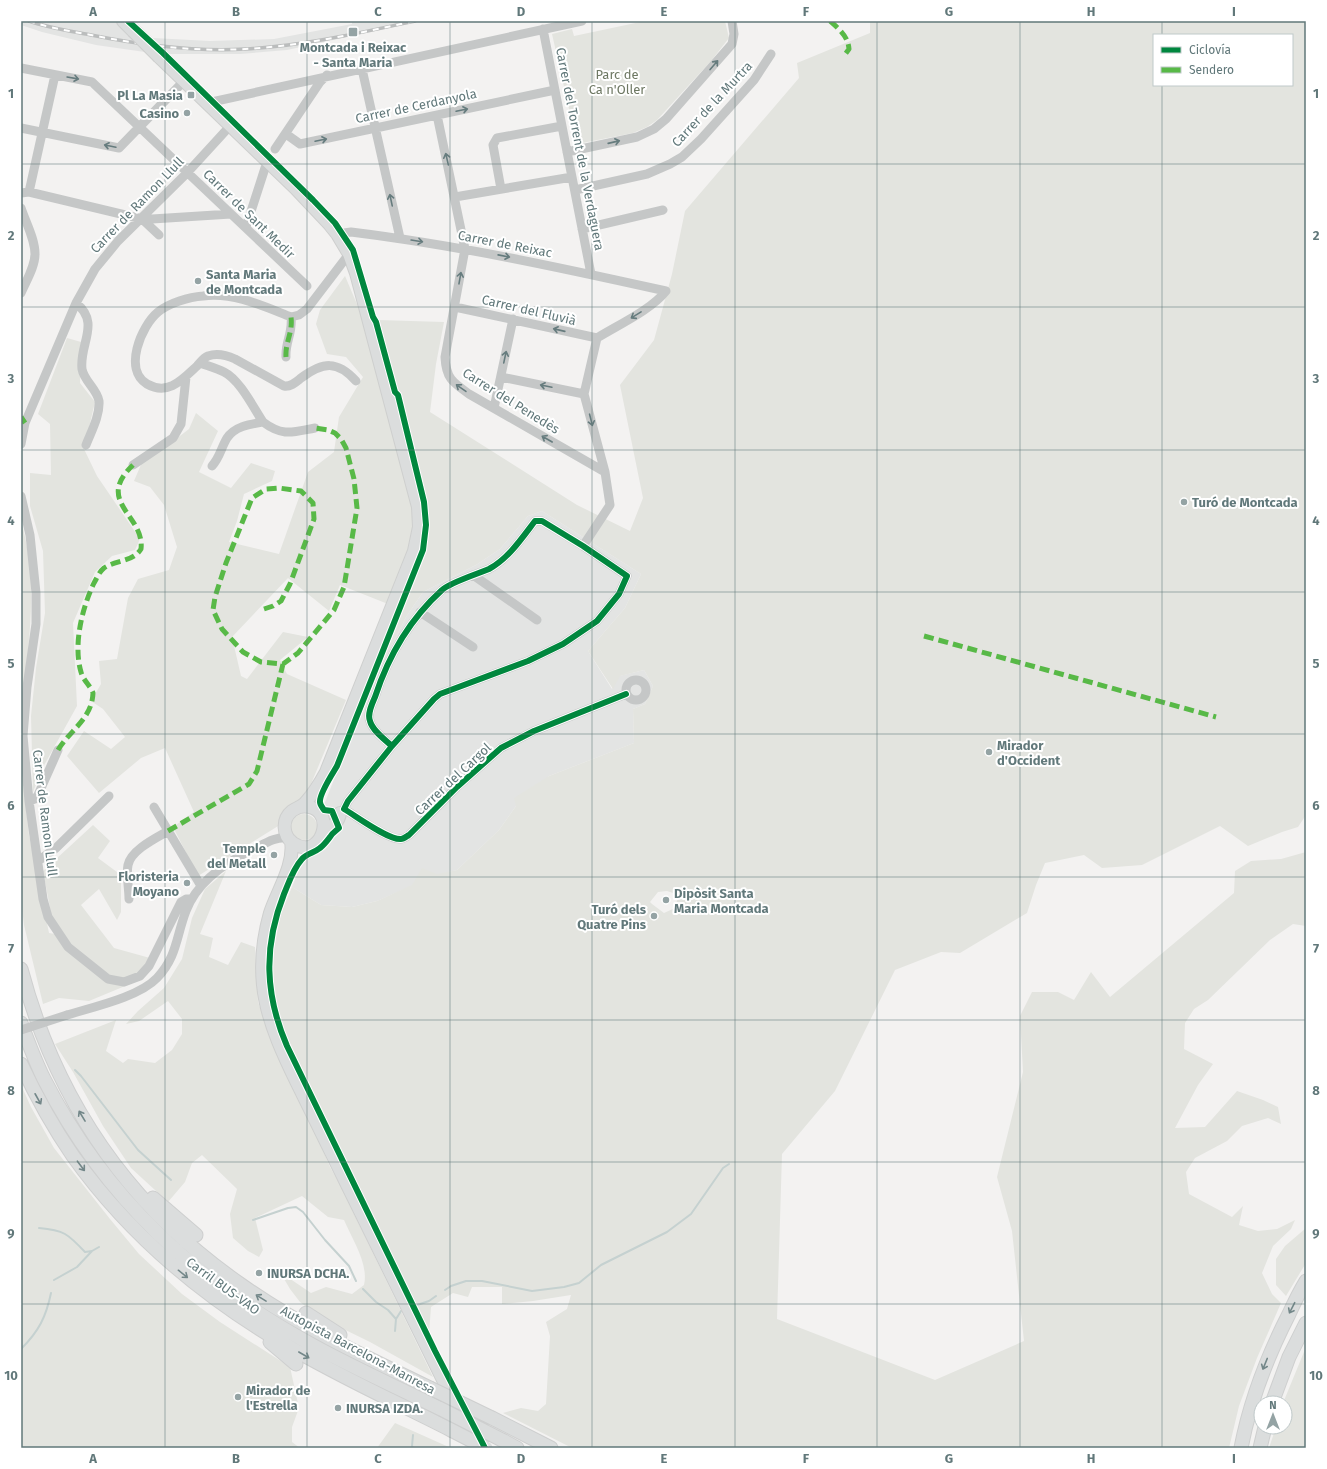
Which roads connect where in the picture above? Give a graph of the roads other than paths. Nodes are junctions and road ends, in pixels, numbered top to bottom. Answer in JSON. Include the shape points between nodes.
{"nodes":[{"id":1,"x":123,"y":21,"type":"edge"},
{"id":2,"x":582,"y":21,"type":"edge"},
{"id":3,"x":732,"y":21,"type":"edge"},
{"id":4,"x":543,"y":30,"type":"junction"},
{"id":5,"x":771,"y":54,"type":"dead end"},
{"id":6,"x":21,"y":68,"type":"edge"},
{"id":7,"x":362,"y":68,"type":"junction"},
{"id":8,"x":55,"y":75,"type":"junction"},
{"id":9,"x":325,"y":76,"type":"junction"},
{"id":10,"x":184,"y":81,"type":"junction"},
{"id":11,"x":555,"y":90,"type":"junction"},
{"id":12,"x":207,"y":103,"type":"junction"},
{"id":13,"x":437,"y":115,"type":"junction"},
{"id":14,"x":230,"y":126,"type":"junction"},
{"id":15,"x":562,"y":126,"type":"junction"},
{"id":16,"x":140,"y":127,"type":"junction"},
{"id":17,"x":21,"y":128,"type":"edge"},
{"id":18,"x":376,"y":128,"type":"junction"},
{"id":19,"x":43,"y":132,"type":"junction"},
{"id":20,"x":286,"y":134,"type":"junction"},
{"id":21,"x":275,"y":149,"type":"dead end"},
{"id":22,"x":567,"y":152,"type":"junction"},
{"id":23,"x":265,"y":168,"type":"dead end"},
{"id":24,"x":187,"y":173,"type":"junction"},
{"id":25,"x":572,"y":177,"type":"junction"},
{"id":26,"x":500,"y":189,"type":"junction"},
{"id":27,"x":575,"y":190,"type":"junction"},
{"id":28,"x":25,"y":192,"type":"edge"},
{"id":29,"x":455,"y":198,"type":"junction"},
{"id":30,"x":21,"y":208,"type":"edge"},
{"id":31,"x":663,"y":210,"type":"dead end"},
{"id":32,"x":231,"y":214,"type":"junction"},
{"id":33,"x":142,"y":219,"type":"junction"},
{"id":34,"x":246,"y":227,"type":"junction"},
{"id":35,"x":582,"y":229,"type":"junction"},
{"id":36,"x":337,"y":234,"type":"junction"},
{"id":37,"x":159,"y":236,"type":"dead end"},
{"id":38,"x":400,"y":238,"type":"junction"},
{"id":39,"x":465,"y":249,"type":"junction"},
{"id":40,"x":349,"y":254,"type":"junction"},
{"id":41,"x":591,"y":274,"type":"junction"},
{"id":42,"x":307,"y":286,"type":"dead end"},
{"id":43,"x":21,"y":293,"type":"edge"},
{"id":44,"x":76,"y":303,"type":"junction"},
{"id":45,"x":455,"y":307,"type":"junction"},
{"id":46,"x":291,"y":317,"type":"junction"},
{"id":47,"x":513,"y":319,"type":"junction"},
{"id":48,"x":597,"y":338,"type":"junction"},
{"id":49,"x":286,"y":357,"type":"dead end"},
{"id":50,"x":200,"y":363,"type":"junction"},
{"id":51,"x":186,"y":377,"type":"junction"},
{"id":52,"x":501,"y":377,"type":"junction"},
{"id":53,"x":356,"y":381,"type":"dead end"},
{"id":54,"x":584,"y":394,"type":"junction"},
{"id":55,"x":494,"y":408,"type":"junction"},
{"id":56,"x":264,"y":422,"type":"junction"},
{"id":57,"x":315,"y":428,"type":"dead end"},
{"id":58,"x":21,"y":444,"type":"edge"},
{"id":59,"x":86,"y":445,"type":"dead end"},
{"id":60,"x":133,"y":465,"type":"dead end"},
{"id":61,"x":212,"y":466,"type":"dead end"},
{"id":62,"x":605,"y":472,"type":"junction"},
{"id":63,"x":21,"y":496,"type":"edge"},
{"id":64,"x":583,"y":546,"type":"junction"},
{"id":65,"x":473,"y":575,"type":"junction"},
{"id":66,"x":420,"y":612,"type":"junction"},
{"id":67,"x":536,"y":620,"type":"dead end"},
{"id":68,"x":473,"y":647,"type":"dead end"},
{"id":69,"x":626,"y":694,"type":"dead end"},
{"id":70,"x":392,"y":746,"type":"junction"},
{"id":71,"x":58,"y":750,"type":"dead end"},
{"id":72,"x":315,"y":791,"type":"junction"},
{"id":73,"x":109,"y":796,"type":"dead end"},
{"id":74,"x":29,"y":801,"type":"junction"},
{"id":75,"x":154,"y":807,"type":"dead end"},
{"id":76,"x":299,"y":808,"type":"junction"},
{"id":77,"x":342,"y":811,"type":"junction"},
{"id":78,"x":318,"y":813,"type":"junction"},
{"id":79,"x":168,"y":831,"type":"junction"},
{"id":80,"x":323,"y":832,"type":"junction"},
{"id":81,"x":288,"y":835,"type":"junction"},
{"id":82,"x":308,"y":846,"type":"junction"},
{"id":83,"x":38,"y":862,"type":"junction"},
{"id":84,"x":288,"y":867,"type":"junction"},
{"id":85,"x":201,"y":886,"type":"junction"},
{"id":86,"x":129,"y":899,"type":"dead end"},
{"id":87,"x":192,"y":899,"type":"junction"},
{"id":88,"x":21,"y":969,"type":"edge"},
{"id":89,"x":21,"y":1023,"type":"edge"},
{"id":90,"x":21,"y":1030,"type":"edge"},
{"id":91,"x":21,"y":1064,"type":"edge"},
{"id":92,"x":103,"y":1149,"type":"junction"},
{"id":93,"x":196,"y":1235,"type":"dead end"},
{"id":94,"x":1304,"y":1284,"type":"edge"},
{"id":95,"x":306,"y":1313,"type":"dead end"},
{"id":96,"x":1306,"y":1323,"type":"edge"},
{"id":97,"x":258,"y":1328,"type":"junction"},
{"id":98,"x":296,"y":1364,"type":"dead end"},
{"id":99,"x":393,"y":1370,"type":"junction"},
{"id":100,"x":1275,"y":1395,"type":"edge"},
{"id":101,"x":399,"y":1413,"type":"dead end"},
{"id":102,"x":452,"y":1433,"type":"junction"},
{"id":103,"x":1263,"y":1435,"type":"edge"},
{"id":104,"x":476,"y":1448,"type":"edge"},
{"id":105,"x":486,"y":1448,"type":"edge"},
{"id":106,"x":517,"y":1448,"type":"edge"},
{"id":107,"x":551,"y":1448,"type":"edge"},
{"id":108,"x":1241,"y":1448,"type":"edge"},
{"id":109,"x":1260,"y":1448,"type":"edge"}],
"edges":[{"from":1,"to":10,"type":"main road","bridge":true},
{"from":2,"to":4,"type":"street"},
{"from":22,"to":3,"type":"street","one_way":true,"via":[[637,137],[654,129],[666,119],[732,44]]},
{"from":4,"to":7,"type":"street"},
{"from":4,"to":11,"type":"street","name":"Carrer del Torrent de la Verdaguera"},
{"from":5,"to":27,"type":"street","name":"Carrer de la Murtra","via":[[754,80],[682,157],[647,174]]},
{"from":6,"to":8,"type":"street","name":"Carrer de Sant Medir"},
{"from":7,"to":9,"type":"street","via":[[337,68]]},
{"from":7,"to":18,"type":"street"},
{"from":8,"to":16,"type":"street","name":"Carrer de Sant Medir","one_way":true,"via":[[92,82]]},
{"from":8,"to":19,"type":"street"},
{"from":9,"to":12,"type":"street"},
{"from":9,"to":20,"type":"street"},
{"from":10,"to":12,"type":"main road"},
{"from":10,"to":16,"type":"street"},
{"from":13,"to":11,"type":"street","name":"Carrer de Cerdanyola","one_way":true},
{"from":11,"to":15,"type":"street","name":"Carrer del Torrent de la Verdaguera"},
{"from":12,"to":14,"type":"main road"},
{"from":13,"to":18,"type":"street","name":"Carrer de Cerdanyola"},
{"from":29,"to":13,"type":"street","name":"Carrer del Penedès","one_way":true},
{"from":14,"to":24,"type":"street","name":"Carrer de Ramon Llull"},
{"from":14,"to":36,"type":"main road"},
{"from":15,"to":22,"type":"street","name":"Carrer del Torrent de la Verdaguera"},
{"from":15,"to":26,"type":"street","via":[[497,138],[493,145]]},
{"from":16,"to":19,"type":"street","one_way":true,"via":[[119,148]]},
{"from":16,"to":24,"type":"street","name":"Carrer de Sant Medir"},
{"from":17,"to":19,"type":"street"},
{"from":20,"to":18,"type":"street","name":"Carrer de Cerdanyola","one_way":true,"via":[[300,144]]},
{"from":38,"to":18,"type":"street","one_way":true},
{"from":19,"to":28,"type":"street"},
{"from":20,"to":21,"type":"street"},
{"from":22,"to":25,"type":"street","name":"Carrer del Torrent de la Verdaguera"},
{"from":23,"to":34,"type":"street"},
{"from":24,"to":32,"type":"street","name":"Carrer de Sant Medir"},
{"from":24,"to":33,"type":"street","name":"Carrer de Ramon Llull"},
{"from":25,"to":26,"type":"street"},
{"from":25,"to":27,"type":"street","name":"Carrer del Torrent de la Verdaguera"},
{"from":26,"to":29,"type":"street"},
{"from":27,"to":35,"type":"street","name":"Carrer del Torrent de la Verdaguera"},
{"from":28,"to":33,"type":"street"},
{"from":29,"to":39,"type":"street","name":"Carrer del Penedès"},
{"from":30,"to":43,"type":"street","via":[[35,255],[33,267]]},
{"from":31,"to":35,"type":"street"},
{"from":32,"to":33,"type":"street"},
{"from":32,"to":34,"type":"street","name":"Carrer de Sant Medir"},
{"from":33,"to":37,"type":"street"},
{"from":33,"to":44,"type":"street","name":"Carrer de Ramon Llull","via":[[102,259]]},
{"from":34,"to":42,"type":"street","name":"Carrer de Sant Medir"},
{"from":35,"to":41,"type":"street","name":"Carrer del Torrent de la Verdaguera"},
{"from":36,"to":38,"type":"street","name":"Carrer de Reixac","via":[[351,232]]},
{"from":36,"to":40,"type":"main road"},
{"from":38,"to":39,"type":"street","name":"Carrer de Reixac","one_way":true},
{"from":39,"to":41,"type":"street","name":"Carrer de Reixac","one_way":true},
{"from":45,"to":39,"type":"street","name":"Carrer del Penedès","one_way":true},
{"from":40,"to":46,"type":"street","via":[[307,309]]},
{"from":40,"to":72,"type":"main road","via":[[412,479],[418,507],[418,527],[414,552],[408,568],[326,772]]},
{"from":41,"to":48,"type":"street","name":"Carrer de Reixac","one_way":true,"via":[[666,291],[650,306]]},
{"from":44,"to":58,"type":"street","name":"Carrer de Ramon Llull","via":[[25,423]]},
{"from":44,"to":59,"type":"street","via":[[88,317],[82,368],[99,401],[97,416]]},
{"from":45,"to":47,"type":"street","name":"Carrer del Fluvià"},
{"from":55,"to":45,"type":"street","name":"Carrer del Penedès","one_way":true,"via":[[449,378],[445,357]]},
{"from":46,"to":49,"type":"street","via":[[292,326]]},
{"from":46,"to":51,"type":"street","via":[[239,298],[214,295],[196,297],[164,308],[147,325],[137,348],[136,370],[142,380],[158,388],[176,385]]},
{"from":48,"to":47,"type":"street","name":"Carrer del Fluvià","one_way":true},
{"from":52,"to":47,"type":"street","one_way":true},
{"from":48,"to":54,"type":"street"},
{"from":50,"to":51,"type":"street"},
{"from":50,"to":53,"type":"street","via":[[207,357],[228,356],[288,387],[319,368],[328,366],[346,370]]},
{"from":50,"to":56,"type":"street","via":[[224,372],[237,383]]},
{"from":51,"to":60,"type":"street","via":[[181,424],[173,438]]},
{"from":54,"to":52,"type":"street","one_way":true},
{"from":52,"to":55,"type":"street"},
{"from":54,"to":62,"type":"street","one_way":true},
{"from":62,"to":55,"type":"street","name":"Carrer del Penedès","one_way":true},
{"from":56,"to":57,"type":"street","via":[[271,428],[288,433]]},
{"from":56,"to":61,"type":"street","via":[[246,425],[232,433]]},
{"from":62,"to":64,"type":"street","via":[[610,505]]},
{"from":63,"to":74,"type":"street","name":"Carrer de Ramon Llull","via":[[30,535],[36,593],[36,624],[23,736]]},
{"from":64,"to":65,"type":"street","via":[[542,521],[536,521],[507,555],[490,568]]},
{"from":64,"to":70,"type":"street","via":[[627,576],[619,594],[597,621],[563,644],[528,661],[440,694]]},
{"from":65,"to":66,"type":"street","via":[[443,588]]},
{"from":65,"to":67,"type":"street"},
{"from":66,"to":68,"type":"street"},
{"from":66,"to":70,"type":"street","via":[[395,649],[370,710],[370,721]]},
{"from":69,"to":77,"type":"street","name":"Carrer del Cargol","via":[[534,731],[501,748],[402,839],[393,838]]},
{"from":70,"to":77,"type":"street"},
{"from":71,"to":74,"type":"street","via":[[38,795]]},
{"from":72,"to":76,"type":"main road"},
{"from":72,"to":78,"type":"main road"},
{"from":73,"to":83,"type":"street","via":[[56,848]]},
{"from":74,"to":83,"type":"street","name":"Carrer de Ramon Llull"},
{"from":75,"to":79,"type":"street"},
{"from":76,"to":78,"type":"main road","via":[[307,807]]},
{"from":76,"to":81,"type":"main road","via":[[288,816]]},
{"from":77,"to":78,"type":"main road","via":[[332,816]]},
{"from":77,"to":80,"type":"main road","via":[[337,822]]},
{"from":78,"to":80,"type":"main road","via":[[324,824]]},
{"from":79,"to":85,"type":"street"},
{"from":79,"to":86,"type":"street","via":[[133,854],[128,864]]},
{"from":80,"to":82,"type":"main road","via":[[319,840]]},
{"from":81,"to":82,"type":"main road","via":[[299,846]]},
{"from":81,"to":84,"type":"main road","via":[[292,853]]},
{"from":81,"to":85,"type":"street","via":[[248,851],[222,867]]},
{"from":82,"to":84,"type":"main road"},
{"from":83,"to":87,"type":"street","name":"Carrer de Ramon Llull","via":[[48,917],[68,947],[108,979],[124,982],[140,976],[149,966],[181,902]]},
{"from":84,"to":104,"type":"main road","via":[[270,914],[261,967],[270,1021],[291,1071]]},
{"from":85,"to":87,"type":"street"},
{"from":87,"to":90,"type":"street","bridge":true,"via":[[172,955],[165,968],[150,984],[119,999]]},
{"from":92,"to":88,"type":"highway","name":"Autopista Barcelona-Manresa","one_way":true,"via":[[75,1105],[51,1058],[32,1009]]},
{"from":89,"to":106,"type":"highway","name":"Carril BUS-VAO","bridge":true,"via":[[43,1079],[102,1173],[143,1219],[200,1271],[291,1333]]},
{"from":91,"to":97,"type":"highway","one_way":true,"via":[[62,1139],[94,1184],[117,1210],[179,1270],[220,1303]]},
{"from":92,"to":93,"type":"highway","via":[[157,1202]]},
{"from":99,"to":92,"type":"highway","name":"Autopista Barcelona-Manresa","one_way":true,"via":[[285,1313],[217,1267],[155,1212]]},
{"from":94,"to":108,"type":"highway","one_way":true,"via":[[1281,1328],[1257,1386]]},
{"from":95,"to":99,"type":"highway"},
{"from":96,"to":100,"type":"highway","via":[[1289,1357]]},
{"from":97,"to":98,"type":"highway","via":[[274,1346]]},
{"from":97,"to":102,"type":"highway","one_way":true,"via":[[312,1360]]},
{"from":99,"to":107,"type":"highway","name":"Autopista Barcelona-Manresa","bridge":true},
{"from":101,"to":102,"type":"highway","via":[[433,1429]]},
{"from":102,"to":105,"type":"highway","bridge":true},
{"from":103,"to":109,"type":"highway"}]}
